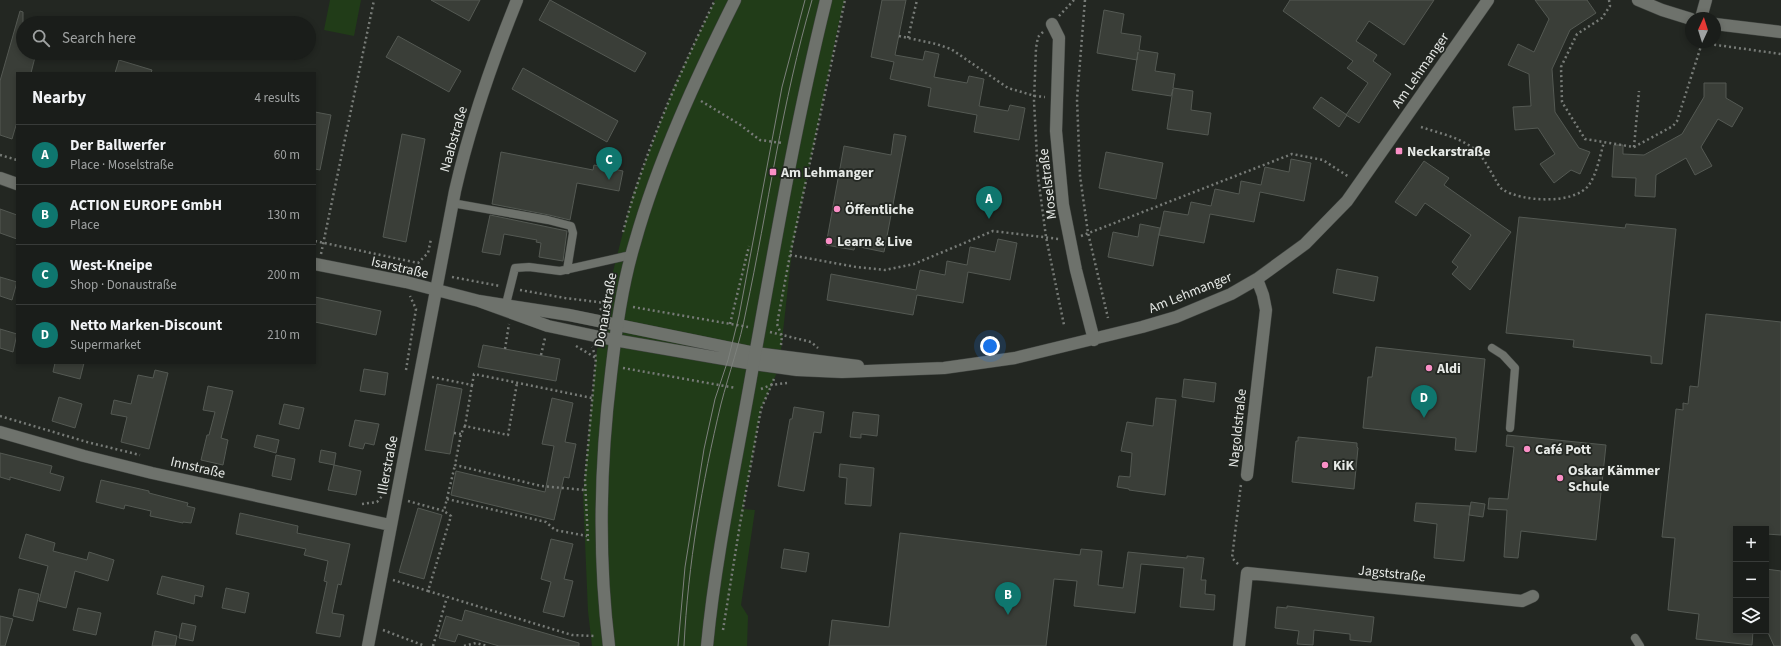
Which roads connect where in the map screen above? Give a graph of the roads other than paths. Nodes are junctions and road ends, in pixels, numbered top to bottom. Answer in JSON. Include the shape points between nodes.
{"nodes":[{"id":1,"x":517,"y":0,"type":"edge"},
{"id":2,"x":735,"y":0,"type":"edge"},
{"id":3,"x":826,"y":0,"type":"edge"},
{"id":4,"x":1488,"y":0,"type":"edge"},
{"id":5,"x":1638,"y":0,"type":"edge"},
{"id":6,"x":1706,"y":0,"type":"edge"},
{"id":7,"x":1703,"y":12,"type":"edge"},
{"id":8,"x":1685,"y":18,"type":"edge"},
{"id":9,"x":1052,"y":24,"type":"road end"},
{"id":10,"x":1721,"y":25,"type":"edge"},
{"id":11,"x":1781,"y":32,"type":"edge"},
{"id":12,"x":0,"y":178,"type":"edge"},
{"id":13,"x":16,"y":184,"type":"edge"},
{"id":14,"x":452,"y":203,"type":"junction"},
{"id":15,"x":632,"y":255,"type":"junction"},
{"id":16,"x":317,"y":265,"type":"edge"},
{"id":17,"x":567,"y":270,"type":"junction"},
{"id":18,"x":1258,"y":279,"type":"junction"},
{"id":19,"x":436,"y":290,"type":"junction"},
{"id":20,"x":479,"y":301,"type":"junction"},
{"id":21,"x":506,"y":304,"type":"junction"},
{"id":22,"x":617,"y":325,"type":"junction"},
{"id":23,"x":614,"y":340,"type":"junction"},
{"id":24,"x":1094,"y":340,"type":"junction"},
{"id":25,"x":1492,"y":348,"type":"dead end"},
{"id":26,"x":754,"y":359,"type":"junction"},
{"id":27,"x":780,"y":362,"type":"junction"},
{"id":28,"x":892,"y":370,"type":"junction"},
{"id":29,"x":1510,"y":428,"type":"dead end"},
{"id":30,"x":0,"y":432,"type":"edge"},
{"id":31,"x":1247,"y":474,"type":"road end"},
{"id":32,"x":390,"y":525,"type":"junction"},
{"id":33,"x":1533,"y":596,"type":"dead end"},
{"id":34,"x":1635,"y":638,"type":"dead end"},
{"id":35,"x":368,"y":646,"type":"edge"},
{"id":36,"x":609,"y":646,"type":"edge"},
{"id":37,"x":707,"y":646,"type":"edge"},
{"id":38,"x":1239,"y":646,"type":"edge"},
{"id":39,"x":1640,"y":646,"type":"edge"}],
"edges":[{"from":1,"to":14,"type":"street","name":"Naabstraße","via":[[468,135]]},
{"from":2,"to":15,"type":"street","name":"Donaustraße","via":[[690,94],[643,213]]},
{"from":3,"to":26,"type":"street","via":[[813,54]]},
{"from":4,"to":18,"type":"street","name":"Am Lehmanger","via":[[1347,201],[1305,244]]},
{"from":5,"to":8,"type":"street"},
{"from":6,"to":7,"type":"street"},
{"from":9,"to":24,"type":"street","name":"Moselstraße","via":[[1059,38],[1056,131],[1063,205]]},
{"from":10,"to":11,"type":"street"},
{"from":12,"to":13,"type":"street"},
{"from":14,"to":17,"type":"lane","via":[[571,226],[573,233]]},
{"from":14,"to":19,"type":"street","name":"Naabstraße"},
{"from":15,"to":17,"type":"lane"},
{"from":15,"to":22,"type":"street","name":"Donaustraße"},
{"from":16,"to":19,"type":"street","name":"Isarstraße"},
{"from":17,"to":21,"type":"lane","via":[[515,268]]},
{"from":18,"to":24,"type":"street","name":"Am Lehmanger","via":[[1231,294],[1176,317]]},
{"from":18,"to":31,"type":"street","name":"Nagoldstraße","via":[[1266,310]]},
{"from":19,"to":20,"type":"street","name":"Isarstraße"},
{"from":19,"to":32,"type":"street","name":"Illerstraße"},
{"from":20,"to":21,"type":"street","name":"Isarstraße"},
{"from":20,"to":23,"type":"street","name":"Isarstraße","via":[[548,326]]},
{"from":21,"to":22,"type":"street","name":"Isarstraße"},
{"from":22,"to":23,"type":"street","name":"Donaustraße"},
{"from":22,"to":26,"type":"street","name":"Isarstraße"},
{"from":23,"to":26,"type":"street","name":"Isarstraße"},
{"from":23,"to":36,"type":"street","name":"Donaustraße","via":[[604,435],[602,493],[603,559]]},
{"from":24,"to":28,"type":"street","name":"Am Lehmanger","via":[[980,364]]},
{"from":25,"to":29,"type":"lane","via":[[1515,368]]},
{"from":26,"to":27,"type":"street","name":"Am Lehmanger"},
{"from":26,"to":37,"type":"street","via":[[728,505]]},
{"from":27,"to":28,"type":"street","name":"Am Lehmanger","via":[[835,363]]},
{"from":27,"to":28,"type":"street","name":"Am Lehmanger","via":[[842,372]]},
{"from":30,"to":32,"type":"street","name":"Innstraße","via":[[152,473]]},
{"from":32,"to":35,"type":"street","name":"Illerstraße"},
{"from":33,"to":38,"type":"street","name":"Jagststraße","via":[[1522,601],[1247,573]]},
{"from":34,"to":39,"type":"lane"}]}
